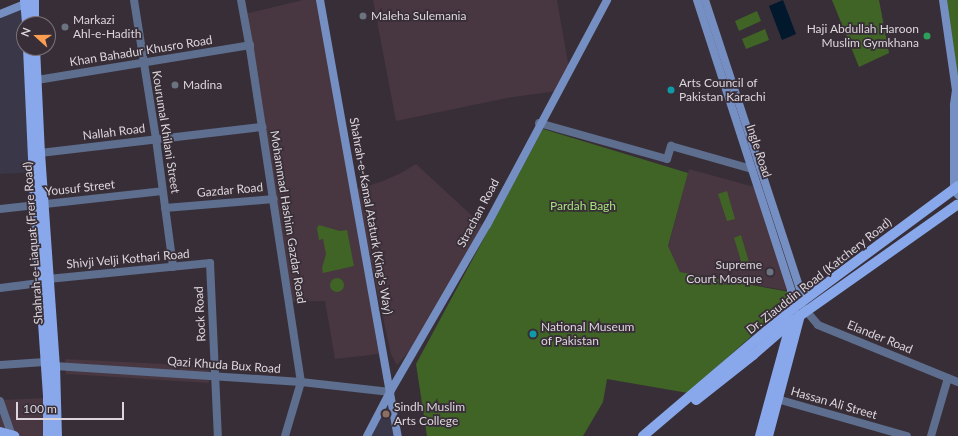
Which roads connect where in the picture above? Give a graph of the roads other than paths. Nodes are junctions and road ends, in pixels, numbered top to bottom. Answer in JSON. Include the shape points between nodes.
{"nodes":[{"id":1,"x":134,"y":0,"type":"edge"},
{"id":2,"x":241,"y":0,"type":"edge"},
{"id":3,"x":320,"y":0,"type":"edge"},
{"id":4,"x":607,"y":0,"type":"edge"},
{"id":5,"x":697,"y":0,"type":"edge"},
{"id":6,"x":705,"y":0,"type":"edge"},
{"id":7,"x":944,"y":0,"type":"edge"},
{"id":8,"x":31,"y":1,"type":"edge"},
{"id":9,"x":0,"y":14,"type":"edge"},
{"id":10,"x":28,"y":16,"type":"edge"},
{"id":11,"x":33,"y":16,"type":"edge"},
{"id":12,"x":250,"y":45,"type":"junction"},
{"id":13,"x":29,"y":56,"type":"edge"},
{"id":14,"x":36,"y":56,"type":"edge"},
{"id":15,"x":143,"y":63,"type":"junction"},
{"id":16,"x":37,"y":80,"type":"junction"},
{"id":17,"x":957,"y":92,"type":"edge"},
{"id":18,"x":540,"y":123,"type":"junction"},
{"id":19,"x":262,"y":126,"type":"junction"},
{"id":20,"x":156,"y":139,"type":"junction"},
{"id":21,"x":40,"y":153,"type":"junction"},
{"id":22,"x":752,"y":169,"type":"junction"},
{"id":23,"x":162,"y":190,"type":"junction"},
{"id":24,"x":957,"y":190,"type":"edge"},
{"id":25,"x":274,"y":199,"type":"junction"},
{"id":26,"x":958,"y":204,"type":"edge"},
{"id":27,"x":39,"y":205,"type":"junction"},
{"id":28,"x":165,"y":208,"type":"junction"},
{"id":29,"x":0,"y":209,"type":"edge"},
{"id":30,"x":210,"y":263,"type":"joint"},
{"id":31,"x":173,"y":267,"type":"junction"},
{"id":32,"x":44,"y":281,"type":"junction"},
{"id":33,"x":0,"y":288,"type":"edge"},
{"id":34,"x":796,"y":306,"type":"junction"},
{"id":35,"x":799,"y":317,"type":"junction"},
{"id":36,"x":45,"y":362,"type":"junction"},
{"id":37,"x":0,"y":365,"type":"edge"},
{"id":38,"x":55,"y":366,"type":"junction"},
{"id":39,"x":215,"y":376,"type":"junction"},
{"id":40,"x":948,"y":378,"type":"junction"},
{"id":41,"x":301,"y":382,"type":"junction"},
{"id":42,"x":958,"y":382,"type":"edge"},
{"id":43,"x":390,"y":392,"type":"junction"},
{"id":44,"x":777,"y":399,"type":"junction"},
{"id":45,"x":0,"y":401,"type":"edge"},
{"id":46,"x":0,"y":432,"type":"edge"},
{"id":47,"x":13,"y":436,"type":"edge"},
{"id":48,"x":48,"y":436,"type":"edge"},
{"id":49,"x":57,"y":436,"type":"edge"},
{"id":50,"x":218,"y":436,"type":"edge"},
{"id":51,"x":285,"y":436,"type":"edge"},
{"id":52,"x":367,"y":436,"type":"edge"},
{"id":53,"x":398,"y":436,"type":"edge"},
{"id":54,"x":643,"y":436,"type":"edge"},
{"id":55,"x":651,"y":436,"type":"edge"},
{"id":56,"x":760,"y":436,"type":"edge"},
{"id":57,"x":768,"y":436,"type":"edge"},
{"id":58,"x":907,"y":436,"type":"edge"},
{"id":59,"x":931,"y":436,"type":"edge"}],
"edges":[{"from":1,"to":15,"type":"street","name":"Kourumal Khilani Street"},
{"from":2,"to":12,"type":"street","name":"Mohammad Hashim Gazdar Road"},
{"from":3,"to":43,"type":"main road","name":"Shahrah-e-Kamal Ataturk (King's Way)"},
{"from":4,"to":18,"type":"main road","name":"Strachan Road"},
{"from":5,"to":22,"type":"main road","name":"Ingle Road"},
{"from":6,"to":34,"type":"main road","name":"Ingle Road","via":[[801,292]]},
{"from":7,"to":17,"type":"main road"},
{"from":8,"to":9,"type":"main road"},
{"from":8,"to":10,"type":"main road"},
{"from":8,"to":11,"type":"main road"},
{"from":12,"to":15,"type":"street","name":"Khan Bahadur Khusro Road"},
{"from":12,"to":19,"type":"street","name":"Mohammad Hashim Gazdar Road"},
{"from":13,"to":27,"type":"main road","name":"Shahrah-e-Liaquat (Frere Road)"},
{"from":14,"to":16,"type":"main road","name":"Shahrah-e-Liaquat (Frere Road)"},
{"from":15,"to":16,"type":"street","name":"Khan Bahadur Khusro Road"},
{"from":15,"to":20,"type":"street","name":"Kourumal Khilani Street"},
{"from":16,"to":21,"type":"main road","name":"Shahrah-e-Liaquat (Frere Road)"},
{"from":17,"to":24,"type":"main road","via":[[954,105]]},
{"from":18,"to":22,"type":"street","via":[[667,159],[672,146]]},
{"from":18,"to":43,"type":"main road","name":"Strachan Road","via":[[487,225]]},
{"from":19,"to":20,"type":"street","name":"Nallah Road"},
{"from":19,"to":25,"type":"street","name":"Mohammad Hashim Gazdar Road"},
{"from":20,"to":21,"type":"street","name":"Nallah Road"},
{"from":20,"to":23,"type":"street","name":"Kourumal Khilani Street"},
{"from":21,"to":27,"type":"main road","name":"Shahrah-e-Liaquat (Frere Road)"},
{"from":22,"to":34,"type":"main road","name":"Ingle Road"},
{"from":23,"to":27,"type":"street","name":"Yousuf Street"},
{"from":23,"to":28,"type":"street","name":"Kourumal Khilani Street"},
{"from":24,"to":34,"type":"main road","name":"Dr. Ziauddin Road (Katchery Road)"},
{"from":25,"to":28,"type":"street","name":"Gazdar Road"},
{"from":25,"to":41,"type":"street","name":"Mohammad Hashim Gazdar Road"},
{"from":26,"to":35,"type":"main road","name":"Dr. Ziauddin Road (Katchery Road)"},
{"from":27,"to":29,"type":"street","name":"Yousuf Street"},
{"from":27,"to":32,"type":"main road","name":"Shahrah-e-Liaquat (Frere Road)"},
{"from":28,"to":31,"type":"street","name":"Kourumal Khilani Street"},
{"from":30,"to":31,"type":"street","name":"Shivji Velji Kothari Road"},
{"from":30,"to":39,"type":"street","name":"Rock Road"},
{"from":31,"to":32,"type":"street","name":"Shivji Velji Kothari Road"},
{"from":32,"to":33,"type":"street","name":"Shivji Velji Kothari Road"},
{"from":32,"to":36,"type":"main road","name":"Shahrah-e-Liaquat (Frere Road)"},
{"from":32,"to":38,"type":"main road","name":"Shahrah-e-Liaquat (Frere Road)"},
{"from":34,"to":35,"type":"main road"},
{"from":34,"to":35,"type":"street","name":"Elander Road"},
{"from":34,"to":54,"type":"main road","name":"Dr. Ziauddin Road (Katchery Road)"},
{"from":35,"to":40,"type":"street","name":"Elander Road"},
{"from":35,"to":44,"type":"main road"},
{"from":35,"to":55,"type":"main road","name":"Dr. Ziauddin Road (Katchery Road)"},
{"from":35,"to":56,"type":"main road"},
{"from":36,"to":37,"type":"street"},
{"from":36,"to":48,"type":"main road","name":"Shahrah-e-Liaquat (Frere Road)"},
{"from":38,"to":39,"type":"street","name":"Qazi Khuda Bux Road"},
{"from":38,"to":49,"type":"main road","name":"Shahrah-e-Liaquat (Frere Road)"},
{"from":39,"to":41,"type":"street","name":"Qazi Khuda Bux Road"},
{"from":39,"to":50,"type":"street","name":"Rock Road"},
{"from":40,"to":42,"type":"street","name":"Elander Road"},
{"from":40,"to":59,"type":"street"},
{"from":41,"to":43,"type":"street","name":"Qazi Khuda Bux Road"},
{"from":41,"to":51,"type":"street","name":"Mohammad Hashim Gazdar Road"},
{"from":43,"to":52,"type":"main road","name":"Strachan Road"},
{"from":43,"to":53,"type":"main road","name":"Shahrah-e-Kamal Ataturk (King's Way)"},
{"from":44,"to":57,"type":"main road"},
{"from":44,"to":58,"type":"street","name":"Hassan Ali Street"},
{"from":45,"to":47,"type":"street"},
{"from":46,"to":47,"type":"main road"}]}
